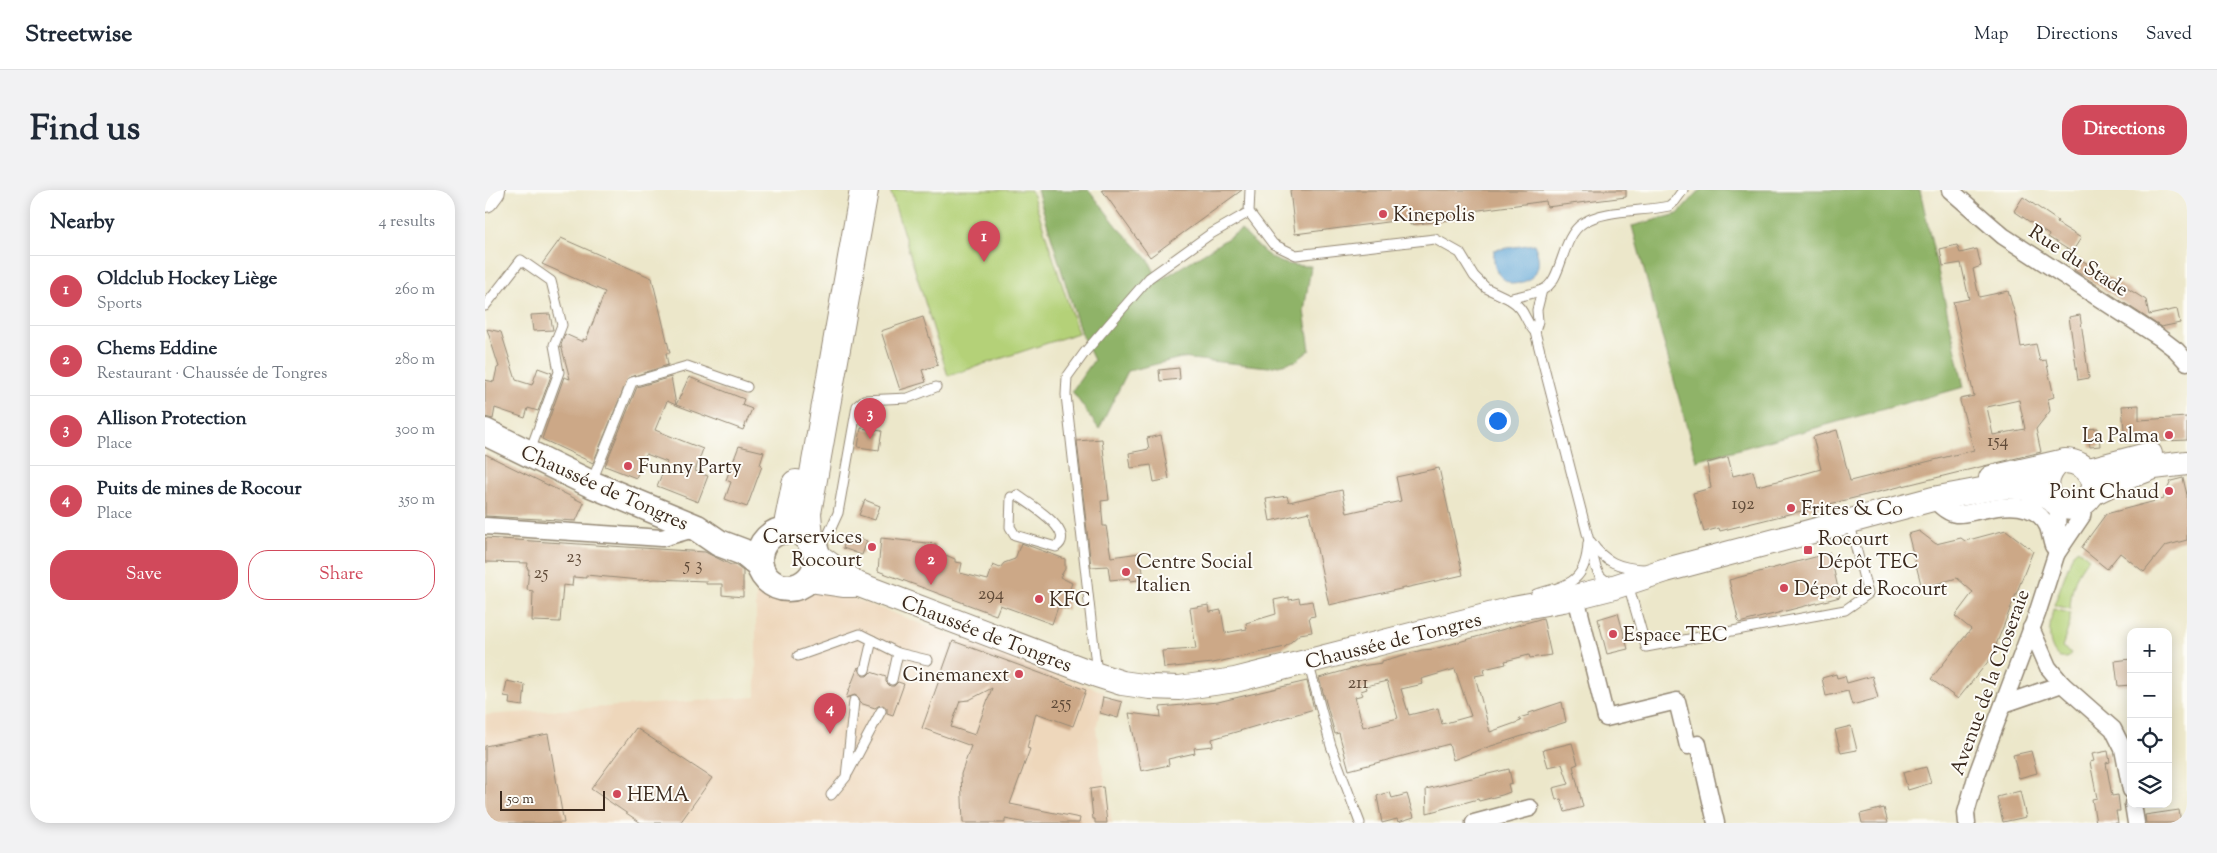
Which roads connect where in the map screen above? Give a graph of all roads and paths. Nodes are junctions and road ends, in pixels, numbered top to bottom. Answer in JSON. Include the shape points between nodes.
{"nodes":[{"id":1,"x":491,"y":190,"type":"edge"},
{"id":2,"x":852,"y":190,"type":"edge"},
{"id":3,"x":864,"y":190,"type":"edge"},
{"id":4,"x":1250,"y":190,"type":"edge"},
{"id":5,"x":1683,"y":190,"type":"edge"},
{"id":6,"x":1950,"y":190,"type":"edge"},
{"id":7,"x":485,"y":198,"type":"edge"},
{"id":8,"x":1249,"y":212,"type":"junction"},
{"id":9,"x":1542,"y":290,"type":"junction"},
{"id":10,"x":1509,"y":299,"type":"junction"},
{"id":11,"x":485,"y":306,"type":"edge"},
{"id":12,"x":1535,"y":332,"type":"junction"},
{"id":13,"x":2187,"y":362,"type":"edge"},
{"id":14,"x":747,"y":387,"type":"dead end"},
{"id":15,"x":936,"y":387,"type":"dead end"},
{"id":16,"x":485,"y":432,"type":"edge"},
{"id":17,"x":2187,"y":452,"type":"edge"},
{"id":18,"x":529,"y":453,"type":"junction"},
{"id":19,"x":2187,"y":463,"type":"edge"},
{"id":20,"x":2057,"y":464,"type":"junction"},
{"id":21,"x":2089,"y":470,"type":"junction"},
{"id":22,"x":591,"y":484,"type":"junction"},
{"id":23,"x":1014,"y":496,"type":"joint"},
{"id":24,"x":2088,"y":498,"type":"junction"},
{"id":25,"x":1933,"y":499,"type":"junction"},
{"id":26,"x":2055,"y":501,"type":"junction"},
{"id":27,"x":1849,"y":521,"type":"junction"},
{"id":28,"x":485,"y":526,"type":"edge"},
{"id":29,"x":697,"y":528,"type":"junction"},
{"id":30,"x":1588,"y":538,"type":"junction"},
{"id":31,"x":799,"y":542,"type":"junction"},
{"id":32,"x":2055,"y":555,"type":"junction"},
{"id":33,"x":760,"y":566,"type":"junction"},
{"id":34,"x":1666,"y":570,"type":"junction"},
{"id":35,"x":809,"y":580,"type":"junction"},
{"id":36,"x":857,"y":584,"type":"junction"},
{"id":37,"x":1621,"y":585,"type":"junction"},
{"id":38,"x":1576,"y":597,"type":"junction"},
{"id":39,"x":1513,"y":609,"type":"junction"},
{"id":40,"x":2031,"y":628,"type":"junction"},
{"id":41,"x":872,"y":640,"type":"junction"},
{"id":42,"x":898,"y":653,"type":"junction"},
{"id":43,"x":797,"y":656,"type":"dead end"},
{"id":44,"x":928,"y":660,"type":"dead end"},
{"id":45,"x":1308,"y":662,"type":"junction"},
{"id":46,"x":865,"y":670,"type":"dead end"},
{"id":47,"x":1097,"y":675,"type":"junction"},
{"id":48,"x":893,"y":680,"type":"dead end"},
{"id":49,"x":2062,"y":684,"type":"junction"},
{"id":50,"x":854,"y":700,"type":"dead end"},
{"id":51,"x":2004,"y":704,"type":"junction"},
{"id":52,"x":881,"y":711,"type":"dead end"},
{"id":53,"x":2127,"y":770,"type":"edge"},
{"id":54,"x":846,"y":778,"type":"junction"},
{"id":55,"x":831,"y":794,"type":"dead end"},
{"id":56,"x":1530,"y":808,"type":"dead end"},
{"id":57,"x":2134,"y":808,"type":"edge"},
{"id":58,"x":1360,"y":823,"type":"edge"},
{"id":59,"x":1474,"y":823,"type":"edge"},
{"id":60,"x":1716,"y":823,"type":"edge"},
{"id":61,"x":1967,"y":823,"type":"edge"},
{"id":62,"x":2136,"y":823,"type":"edge"}],
"edges":[{"from":1,"to":7,"type":"highway"},
{"from":2,"to":31,"type":"highway"},
{"from":3,"to":31,"type":"highway","via":[[807,513]]},
{"from":4,"to":8,"type":"lane"},
{"from":5,"to":9,"type":"lane","via":[[1669,206],[1599,216],[1581,224],[1570,236],[1559,268]]},
{"from":6,"to":13,"type":"street","name":"Rue du Stade","via":[[2003,236],[2159,337]]},
{"from":8,"to":10,"type":"lane","via":[[1273,244],[1296,255],[1435,239],[1460,253],[1486,288]]},
{"from":8,"to":47,"type":"lane","via":[[1209,235],[1149,278],[1067,377],[1066,395]]},
{"from":9,"to":10,"type":"lane"},
{"from":9,"to":12,"type":"lane"},
{"from":10,"to":12,"type":"lane","via":[[1525,312]]},
{"from":11,"to":18,"type":"lane","via":[[521,260],[551,281],[562,325],[554,345],[559,372]]},
{"from":12,"to":30,"type":"lane"},
{"from":14,"to":22,"type":"lane","via":[[687,366],[632,382]]},
{"from":15,"to":31,"type":"lane","via":[[908,398],[863,400],[859,403],[832,530]]},
{"from":16,"to":18,"type":"main road","name":"Chaussée de Tongres"},
{"from":17,"to":21,"type":"main road","via":[[2146,454]]},
{"from":18,"to":22,"type":"main road","name":"Chaussée de Tongres"},
{"from":19,"to":24,"type":"main road","name":"Chaussée de Tongres","via":[[2154,467],[2122,479]]},
{"from":20,"to":21,"type":"main road","name":"Chaussée de Tongres","via":[[2074,461]]},
{"from":20,"to":25,"type":"main road","name":"Chaussée de Tongres","via":[[1990,478]]},
{"from":20,"to":26,"type":"main road","via":[[2048,476],[2047,491]]},
{"from":21,"to":24,"type":"main road","via":[[2093,486]]},
{"from":22,"to":29,"type":"main road","name":"Chaussée de Tongres"},
{"from":23,"to":23,"type":"lane","via":[[1059,527],[1062,538],[1059,544],[1055,547],[1015,535],[1010,528]]},
{"from":24,"to":26,"type":"main road","name":"Chaussée de Tongres","via":[[2076,506],[2067,507]]},
{"from":24,"to":32,"type":"street","name":"Avenue de la Closeraie","via":[[2082,516]]},
{"from":25,"to":26,"type":"main road","name":"Chaussée de Tongres","via":[[2009,486],[2025,488]]},
{"from":25,"to":27,"type":"main road","name":"Chaussée de Tongres"},
{"from":25,"to":32,"type":"street","via":[[1948,512],[1957,514],[2003,505],[2029,509],[2048,526]]},
{"from":26,"to":32,"type":"street","name":"Avenue de la Closeraie"},
{"from":27,"to":34,"type":"main road","name":"Chaussée de Tongres"},
{"from":27,"to":37,"type":"lane","via":[[1868,594],[1845,610],[1646,648]]},
{"from":28,"to":29,"type":"street","via":[[662,538]]},
{"from":29,"to":31,"type":"main road","name":"Chaussée de Tongres","via":[[748,538]]},
{"from":29,"to":33,"type":"main road","name":"Chaussée de Tongres","via":[[719,543],[743,552]]},
{"from":30,"to":34,"type":"lane","via":[[1616,566]]},
{"from":30,"to":37,"type":"lane","via":[[1600,576]]},
{"from":30,"to":39,"type":"lane","via":[[1583,568],[1573,582],[1534,594]]},
{"from":31,"to":33,"type":"main road","via":[[760,550]]},
{"from":31,"to":35,"type":"main road","via":[[815,571]]},
{"from":31,"to":36,"type":"main road","name":"Chaussée de Tongres"},
{"from":32,"to":40,"type":"street","name":"Avenue de la Closeraie"},
{"from":33,"to":35,"type":"main road","via":[[766,578],[777,586],[800,586]]},
{"from":34,"to":37,"type":"main road","name":"Chaussée de Tongres"},
{"from":35,"to":36,"type":"main road","name":"Chaussée de Tongres"},
{"from":36,"to":47,"type":"main road","name":"Chaussée de Tongres"},
{"from":37,"to":38,"type":"main road","name":"Chaussée de Tongres"},
{"from":38,"to":39,"type":"main road","name":"Chaussée de Tongres"},
{"from":38,"to":60,"type":"street","via":[[1606,718],[1677,701],[1688,746],[1698,744]]},
{"from":39,"to":45,"type":"main road","name":"Chaussée de Tongres"},
{"from":40,"to":49,"type":"street","via":[[2047,667]]},
{"from":40,"to":51,"type":"street","name":"Avenue de la Closeraie"},
{"from":41,"to":42,"type":"lane"},
{"from":41,"to":43,"type":"lane","via":[[860,634]]},
{"from":41,"to":46,"type":"lane"},
{"from":42,"to":44,"type":"lane"},
{"from":42,"to":48,"type":"lane"},
{"from":45,"to":47,"type":"main road","name":"Chaussée de Tongres","via":[[1235,680],[1179,688],[1143,686]]},
{"from":45,"to":58,"type":"lane","via":[[1331,746]]},
{"from":49,"to":51,"type":"street"},
{"from":49,"to":53,"type":"street","via":[[2113,729],[2123,749]]},
{"from":50,"to":54,"type":"lane"},
{"from":51,"to":61,"type":"street","name":"Avenue de la Closeraie","via":[[1977,774],[1966,813]]},
{"from":52,"to":54,"type":"lane"},
{"from":54,"to":55,"type":"lane"},
{"from":56,"to":59,"type":"street"},
{"from":57,"to":62,"type":"street"}]}
